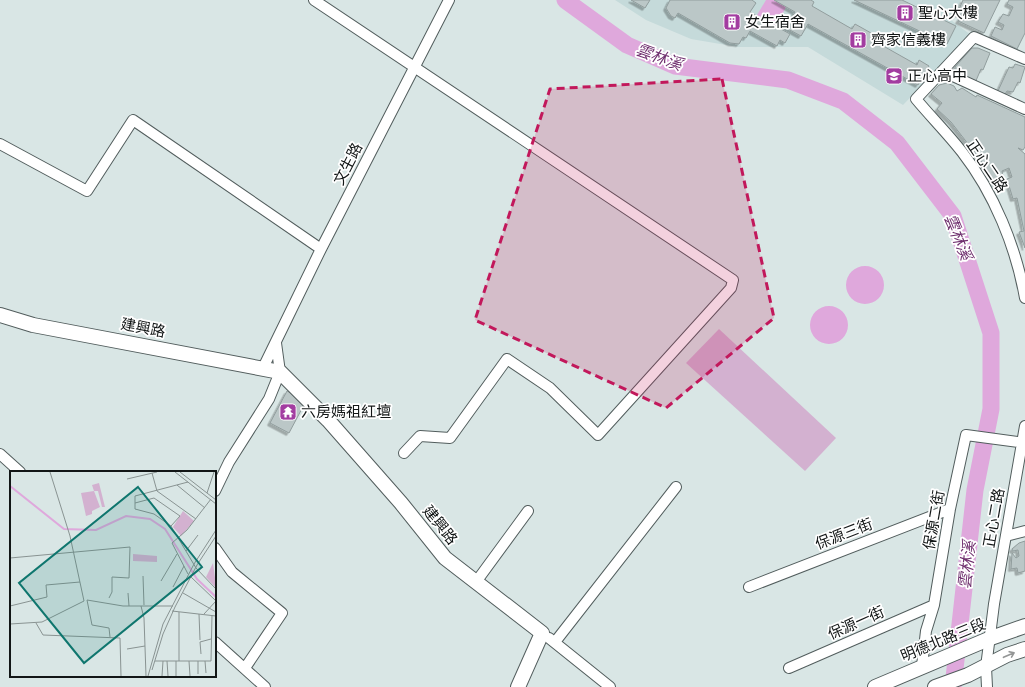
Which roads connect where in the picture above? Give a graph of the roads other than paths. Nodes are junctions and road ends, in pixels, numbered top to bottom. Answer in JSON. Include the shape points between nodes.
{"nodes":[{"id":1,"x":314,"y":0,"type":"edge"},
{"id":2,"x":449,"y":0,"type":"edge"},
{"id":3,"x":1025,"y":59,"type":"edge"},
{"id":4,"x":414,"y":67,"type":"junction"},
{"id":5,"x":942,"y":71,"type":"junction"},
{"id":6,"x":1025,"y":109,"type":"edge"},
{"id":7,"x":0,"y":144,"type":"edge"},
{"id":8,"x":321,"y":249,"type":"junction"},
{"id":9,"x":1025,"y":298,"type":"edge"},
{"id":10,"x":0,"y":314,"type":"edge"},
{"id":11,"x":276,"y":343,"type":"junction"},
{"id":12,"x":263,"y":368,"type":"junction"},
{"id":13,"x":280,"y":372,"type":"junction"},
{"id":14,"x":1025,"y":426,"type":"edge"},
{"id":15,"x":1022,"y":443,"type":"edge"},
{"id":16,"x":404,"y":453,"type":"dead end"},
{"id":17,"x":0,"y":454,"type":"edge"},
{"id":18,"x":19,"y":471,"type":"edge"},
{"id":19,"x":676,"y":487,"type":"dead end"},
{"id":20,"x":216,"y":489,"type":"edge"},
{"id":21,"x":950,"y":509,"type":"junction"},
{"id":22,"x":528,"y":511,"type":"dead end"},
{"id":23,"x":1025,"y":531,"type":"edge"},
{"id":24,"x":1006,"y":536,"type":"junction"},
{"id":25,"x":216,"y":549,"type":"edge"},
{"id":26,"x":476,"y":582,"type":"junction"},
{"id":27,"x":749,"y":587,"type":"dead end"},
{"id":28,"x":934,"y":605,"type":"junction"},
{"id":29,"x":1025,"y":626,"type":"edge"},
{"id":30,"x":542,"y":633,"type":"junction"},
{"id":31,"x":991,"y":638,"type":"junction"},
{"id":32,"x":555,"y":642,"type":"junction"},
{"id":33,"x":216,"y":643,"type":"edge"},
{"id":34,"x":1025,"y":649,"type":"edge"},
{"id":35,"x":922,"y":666,"type":"junction"},
{"id":36,"x":986,"y":667,"type":"junction"},
{"id":37,"x":244,"y":668,"type":"junction"},
{"id":38,"x":790,"y":668,"type":"dead end"},
{"id":39,"x":265,"y":687,"type":"edge"},
{"id":40,"x":518,"y":687,"type":"edge"},
{"id":41,"x":610,"y":687,"type":"edge"},
{"id":42,"x":875,"y":687,"type":"edge"},
{"id":43,"x":936,"y":687,"type":"edge"},
{"id":44,"x":987,"y":687,"type":"edge"}],
"edges":[{"from":1,"to":4,"type":"street"},
{"from":2,"to":4,"type":"street","name":"文生路"},
{"from":3,"to":5,"type":"street","via":[[974,37]]},
{"from":4,"to":8,"type":"street","name":"文生路"},
{"from":4,"to":16,"type":"street","via":[[732,280],[731,288],[598,435],[550,388],[507,359],[450,438],[420,436]]},
{"from":5,"to":6,"type":"street"},
{"from":5,"to":9,"type":"street","name":"正心二路","via":[[916,99],[963,153],[996,207],[1020,273]]},
{"from":7,"to":8,"type":"street","via":[[87,191],[134,120]]},
{"from":8,"to":11,"type":"street","name":"文生路"},
{"from":10,"to":12,"type":"street","name":"建興路","via":[[33,325]]},
{"from":11,"to":12,"type":"street","name":"文生路"},
{"from":11,"to":13,"type":"street"},
{"from":12,"to":13,"type":"street","name":"建興路"},
{"from":13,"to":20,"type":"street","via":[[269,399],[229,462]]},
{"from":13,"to":26,"type":"street","name":"建興路","via":[[328,420],[401,503],[445,558]]},
{"from":14,"to":15,"type":"street","name":"正心二路"},
{"from":15,"to":21,"type":"street","name":"保源二街","via":[[966,435]]},
{"from":15,"to":24,"type":"street","name":"正心二路"},
{"from":17,"to":18,"type":"street"},
{"from":19,"to":32,"type":"street"},
{"from":21,"to":27,"type":"street","name":"保源三街"},
{"from":21,"to":28,"type":"street","name":"保源二街"},
{"from":22,"to":26,"type":"street"},
{"from":23,"to":24,"type":"street"},
{"from":24,"to":31,"type":"street","name":"正心二路"},
{"from":25,"to":37,"type":"street","via":[[232,572],[282,613]]},
{"from":26,"to":30,"type":"street","name":"建興路"},
{"from":28,"to":35,"type":"street","name":"保源二街","via":[[926,631]]},
{"from":28,"to":38,"type":"street","name":"保源一街"},
{"from":29,"to":31,"type":"street","name":"明德北路三段"},
{"from":30,"to":32,"type":"street","name":"建興路"},
{"from":30,"to":40,"type":"street"},
{"from":31,"to":35,"type":"street","name":"明德北路三段"},
{"from":31,"to":36,"type":"street","name":"正心二路"},
{"from":32,"to":41,"type":"street","name":"建興路"},
{"from":33,"to":37,"type":"street"},
{"from":36,"to":34,"type":"street","one_way":true,"via":[[1007,655]]},
{"from":35,"to":42,"type":"street","name":"明德北路三段"},
{"from":36,"to":43,"type":"street"},
{"from":36,"to":44,"type":"street","name":"正心二路"},
{"from":37,"to":39,"type":"street"}]}
